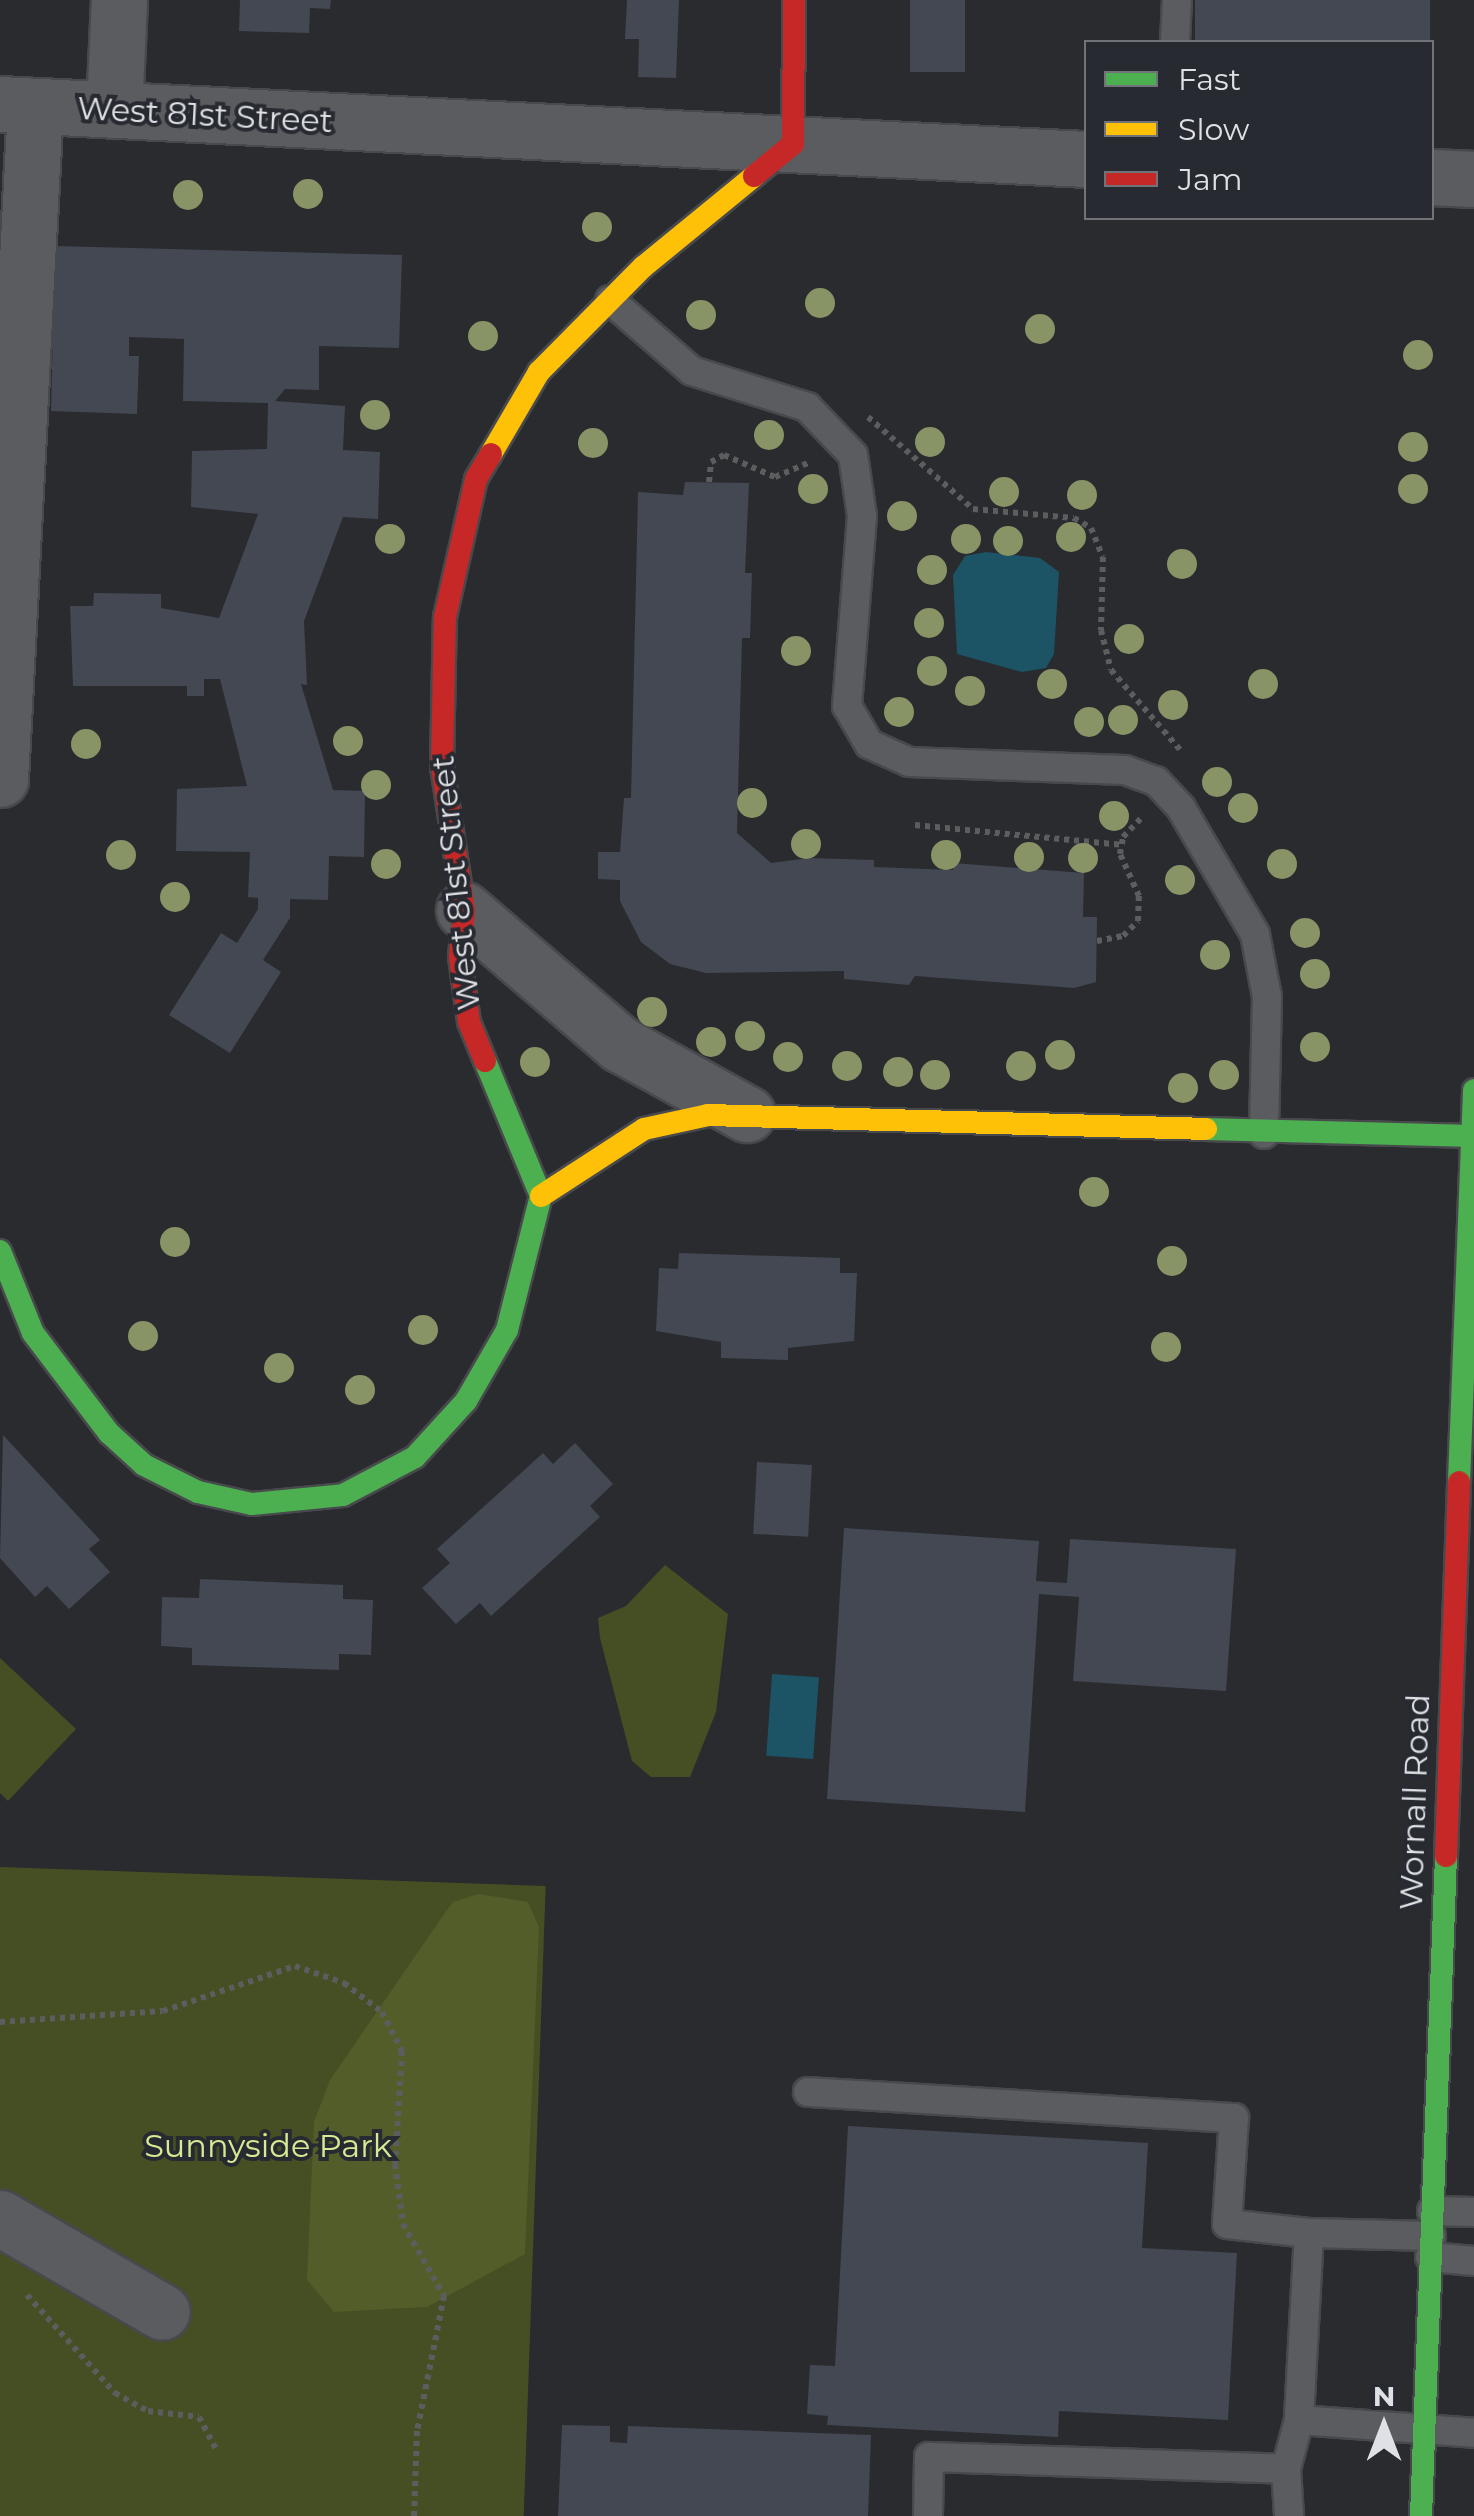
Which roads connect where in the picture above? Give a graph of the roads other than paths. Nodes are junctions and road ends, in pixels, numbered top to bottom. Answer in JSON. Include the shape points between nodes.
{"nodes":[{"id":1,"x":119,"y":0,"type":"edge"},
{"id":2,"x":794,"y":0,"type":"edge"},
{"id":3,"x":1177,"y":0,"type":"edge"},
{"id":4,"x":1176,"y":40,"type":"edge"},
{"id":5,"x":18,"y":105,"type":"edge"},
{"id":6,"x":114,"y":110,"type":"junction"},
{"id":7,"x":794,"y":144,"type":"junction"},
{"id":8,"x":1084,"y":160,"type":"edge"},
{"id":9,"x":1434,"y":177,"type":"edge"},
{"id":10,"x":1474,"y":180,"type":"edge"},
{"id":11,"x":610,"y":300,"type":"junction"},
{"id":12,"x":0,"y":779,"type":"edge"},
{"id":13,"x":464,"y":910,"type":"junction"},
{"id":14,"x":1474,"y":1090,"type":"edge"},
{"id":15,"x":746,"y":1114,"type":"junction"},
{"id":16,"x":1264,"y":1134,"type":"junction"},
{"id":17,"x":1472,"y":1136,"type":"edge"},
{"id":18,"x":540,"y":1196,"type":"junction"},
{"id":19,"x":0,"y":1251,"type":"edge"},
{"id":20,"x":1466,"y":1493,"type":"edge"},
{"id":21,"x":1444,"y":1874,"type":"junction"},
{"id":22,"x":1474,"y":1875,"type":"edge"},
{"id":23,"x":1439,"y":2022,"type":"junction"},
{"id":24,"x":1474,"y":2023,"type":"edge"},
{"id":25,"x":808,"y":2092,"type":"dead end"},
{"id":26,"x":1474,"y":2212,"type":"edge"},
{"id":27,"x":0,"y":2218,"type":"edge"},
{"id":28,"x":1309,"y":2233,"type":"junction"},
{"id":29,"x":1431,"y":2234,"type":"junction"},
{"id":30,"x":1474,"y":2261,"type":"edge"},
{"id":31,"x":162,"y":2312,"type":"dead end"},
{"id":32,"x":1299,"y":2420,"type":"junction"},
{"id":33,"x":1424,"y":2430,"type":"junction"},
{"id":34,"x":1474,"y":2433,"type":"edge"},
{"id":35,"x":1286,"y":2469,"type":"junction"},
{"id":36,"x":928,"y":2516,"type":"edge"},
{"id":37,"x":1289,"y":2516,"type":"edge"},
{"id":38,"x":1421,"y":2516,"type":"edge"}],
"edges":[{"from":1,"to":6,"type":"street"},
{"from":2,"to":7,"type":"street"},
{"from":3,"to":4,"type":"lane"},
{"from":5,"to":6,"type":"street","name":"West 81st Street"},
{"from":5,"to":12,"type":"street","name":"West 81st Street"},
{"from":6,"to":7,"type":"street","name":"West 81st Street"},
{"from":7,"to":8,"type":"street","name":"West 81st Street"},
{"from":7,"to":11,"type":"street","name":"West 81st Street"},
{"from":9,"to":10,"type":"street"},
{"from":11,"to":13,"type":"street","name":"West 81st Street","via":[[539,372],[476,479],[445,617],[442,767]]},
{"from":11,"to":16,"type":"lane","via":[[692,371],[808,407],[852,455],[862,516],[847,706],[869,744],[909,762],[1126,770],[1156,781],[1181,808],[1255,934],[1269,1034]]},
{"from":13,"to":15,"type":"street","via":[[620,1044]]},
{"from":13,"to":18,"type":"street","name":"West 81st Street","via":[[460,957],[469,1022]]},
{"from":14,"to":17,"type":"street","name":"Wornall Road"},
{"from":15,"to":16,"type":"street"},
{"from":15,"to":18,"type":"street","via":[[644,1129]]},
{"from":16,"to":17,"type":"street"},
{"from":17,"to":20,"type":"street","name":"Wornall Road"},
{"from":18,"to":19,"type":"street","via":[[506,1330],[448,1425],[390,1472],[315,1501],[252,1504],[198,1492],[126,1451],[34,1333]]},
{"from":20,"to":21,"type":"street","name":"Wornall Road"},
{"from":21,"to":22,"type":"lane"},
{"from":21,"to":23,"type":"street","name":"Wornall Road"},
{"from":23,"to":24,"type":"lane"},
{"from":23,"to":29,"type":"street","name":"Wornall Road"},
{"from":25,"to":28,"type":"lane","via":[[1234,2118],[1227,2224]]},
{"from":26,"to":29,"type":"lane"},
{"from":27,"to":31,"type":"street"},
{"from":28,"to":29,"type":"lane"},
{"from":28,"to":32,"type":"lane"},
{"from":29,"to":30,"type":"lane"},
{"from":29,"to":33,"type":"street","name":"Wornall Road"},
{"from":32,"to":33,"type":"lane"},
{"from":32,"to":35,"type":"lane"},
{"from":33,"to":34,"type":"lane"},
{"from":33,"to":38,"type":"street","name":"Wornall Road"},
{"from":35,"to":36,"type":"lane","via":[[929,2457]]},
{"from":35,"to":37,"type":"lane"}]}
